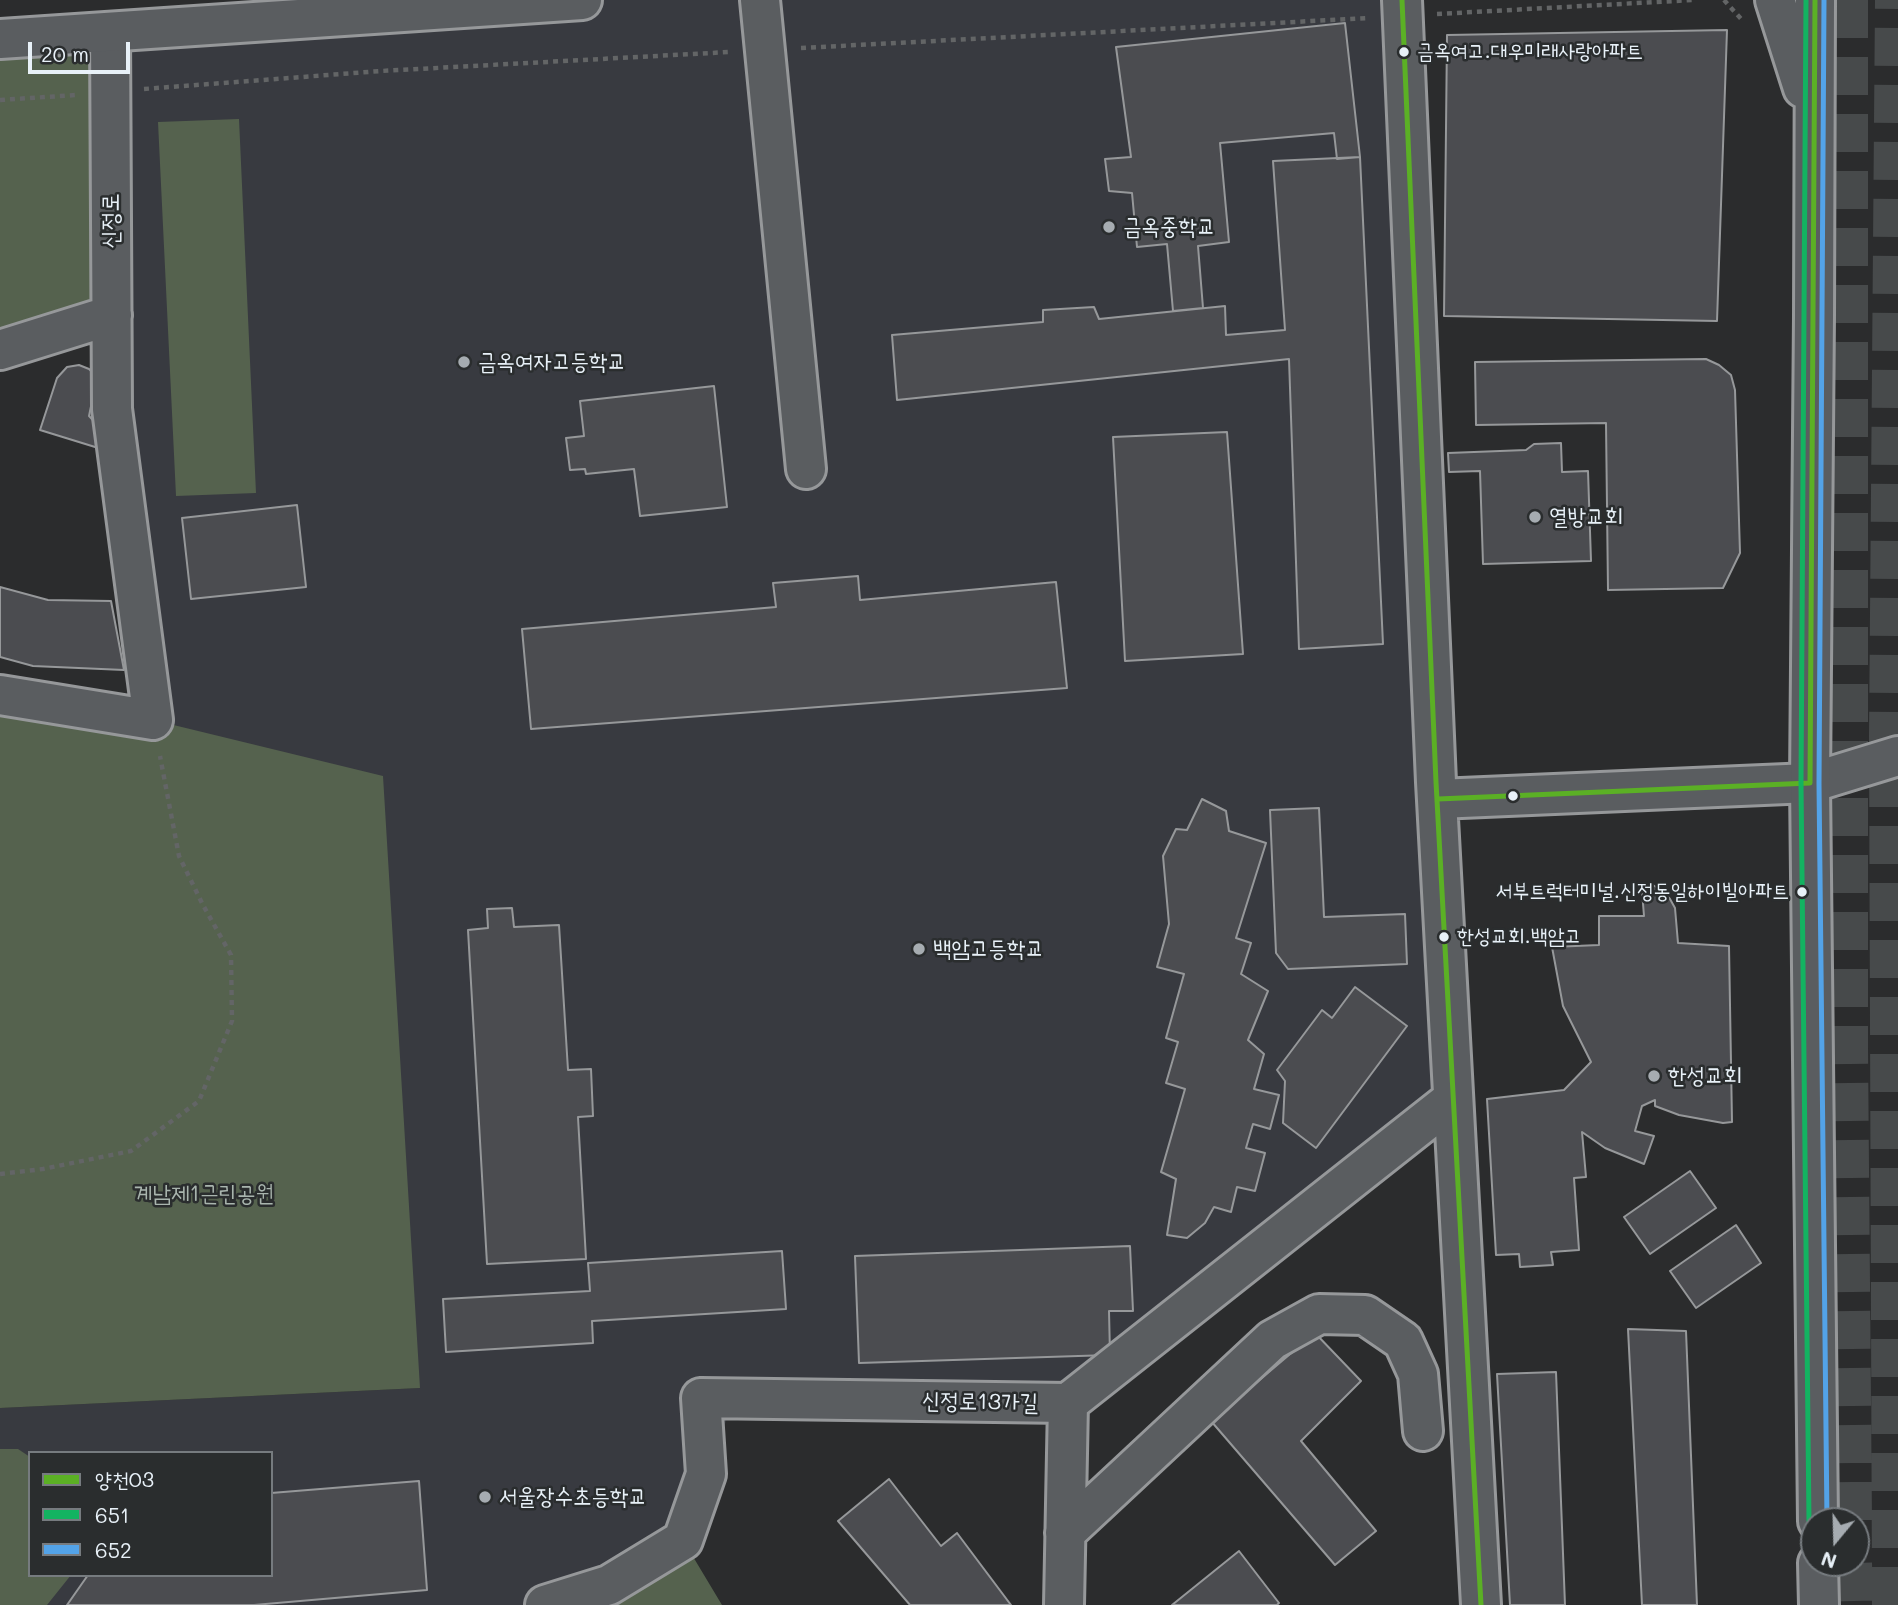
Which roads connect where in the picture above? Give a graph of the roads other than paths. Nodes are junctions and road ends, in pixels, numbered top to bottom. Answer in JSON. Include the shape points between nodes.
{"nodes":[{"id":1,"x":582,"y":0,"type":"edge"},
{"id":2,"x":760,"y":0,"type":"edge"},
{"id":3,"x":1775,"y":0,"type":"edge"},
{"id":4,"x":1815,"y":0,"type":"edge"},
{"id":5,"x":1403,"y":8,"type":"edge"},
{"id":6,"x":110,"y":32,"type":"junction"},
{"id":7,"x":0,"y":39,"type":"edge"},
{"id":8,"x":1814,"y":126,"type":"junction"},
{"id":9,"x":111,"y":315,"type":"junction"},
{"id":10,"x":0,"y":350,"type":"edge"},
{"id":11,"x":806,"y":469,"type":"dead end"},
{"id":12,"x":0,"y":695,"type":"edge"},
{"id":13,"x":1898,"y":756,"type":"edge"},
{"id":14,"x":1810,"y":783,"type":"junction"},
{"id":15,"x":1438,"y":799,"type":"junction"},
{"id":16,"x":1453,"y":1100,"type":"junction"},
{"id":17,"x":1068,"y":1403,"type":"junction"},
{"id":18,"x":1423,"y":1431,"type":"dead end"},
{"id":19,"x":1818,"y":1507,"type":"edge"},
{"id":20,"x":1065,"y":1533,"type":"junction"},
{"id":21,"x":1818,"y":1577,"type":"edge"},
{"id":22,"x":545,"y":1605,"type":"edge"},
{"id":23,"x":1064,"y":1605,"type":"edge"},
{"id":24,"x":1480,"y":1605,"type":"edge"},
{"id":25,"x":1819,"y":1605,"type":"edge"}],
"edges":[{"from":1,"to":6,"type":"street"},
{"from":2,"to":11,"type":"street"},
{"from":3,"to":8,"type":"street"},
{"from":4,"to":8,"type":"street"},
{"from":5,"to":15,"type":"street"},
{"from":6,"to":7,"type":"street"},
{"from":6,"to":9,"type":"street","name":"신정로"},
{"from":8,"to":14,"type":"street"},
{"from":9,"to":10,"type":"street"},
{"from":9,"to":12,"type":"street","name":"신정로","via":[[112,410],[153,720]]},
{"from":13,"to":14,"type":"street"},
{"from":14,"to":15,"type":"street"},
{"from":14,"to":19,"type":"street"},
{"from":15,"to":16,"type":"street"},
{"from":16,"to":17,"type":"street","name":"신정로13가길"},
{"from":16,"to":24,"type":"street"},
{"from":17,"to":20,"type":"street"},
{"from":17,"to":22,"type":"street","name":"신정로13가길","via":[[701,1398],[706,1474],[683,1540],[609,1585]]},
{"from":18,"to":20,"type":"street","via":[[1418,1374],[1403,1340],[1366,1315],[1319,1314],[1272,1340]]},
{"from":20,"to":23,"type":"street"},
{"from":21,"to":25,"type":"street"}]}
